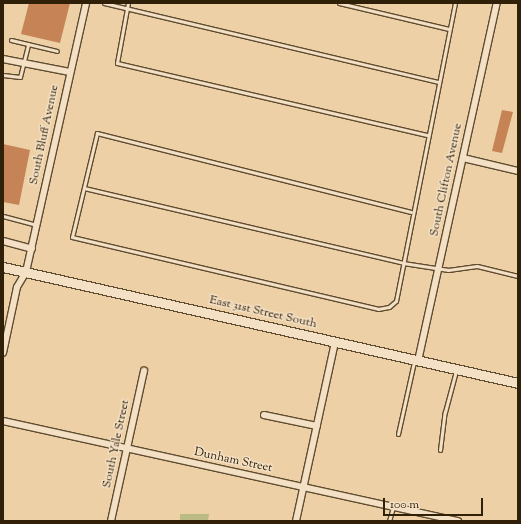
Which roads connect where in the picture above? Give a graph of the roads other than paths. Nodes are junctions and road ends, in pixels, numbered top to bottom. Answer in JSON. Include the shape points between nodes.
{"nodes":[{"id":1,"x":86,"y":3,"type":"edge"},
{"id":2,"x":104,"y":3,"type":"edge"},
{"id":3,"x":128,"y":3,"type":"edge"},
{"id":4,"x":339,"y":3,"type":"edge"},
{"id":5,"x":454,"y":3,"type":"edge"},
{"id":6,"x":497,"y":3,"type":"edge"},
{"id":7,"x":127,"y":8,"type":"junction"},
{"id":8,"x":449,"y":29,"type":"junction"},
{"id":9,"x":11,"y":40,"type":"dead end"},
{"id":10,"x":28,"y":44,"type":"junction"},
{"id":11,"x":57,"y":51,"type":"dead end"},
{"id":12,"x":3,"y":60,"type":"edge"},
{"id":13,"x":23,"y":61,"type":"junction"},
{"id":14,"x":70,"y":72,"type":"junction"},
{"id":15,"x":3,"y":75,"type":"edge"},
{"id":16,"x":438,"y":82,"type":"junction"},
{"id":17,"x":427,"y":135,"type":"junction"},
{"id":18,"x":463,"y":158,"type":"junction"},
{"id":19,"x":518,"y":171,"type":"edge"},
{"id":20,"x":84,"y":188,"type":"junction"},
{"id":21,"x":411,"y":212,"type":"junction"},
{"id":22,"x":3,"y":216,"type":"edge"},
{"id":23,"x":37,"y":224,"type":"junction"},
{"id":24,"x":3,"y":241,"type":"edge"},
{"id":25,"x":32,"y":248,"type":"junction"},
{"id":26,"x":403,"y":263,"type":"junction"},
{"id":27,"x":3,"y":267,"type":"edge"},
{"id":28,"x":439,"y":268,"type":"junction"},
{"id":29,"x":26,"y":272,"type":"junction"},
{"id":30,"x":518,"y":276,"type":"edge"},
{"id":31,"x":335,"y":342,"type":"junction"},
{"id":32,"x":3,"y":353,"type":"edge"},
{"id":33,"x":416,"y":360,"type":"junction"},
{"id":34,"x":457,"y":370,"type":"junction"},
{"id":35,"x":144,"y":371,"type":"dead end"},
{"id":36,"x":518,"y":384,"type":"edge"},
{"id":37,"x":264,"y":415,"type":"dead end"},
{"id":38,"x":3,"y":421,"type":"edge"},
{"id":39,"x":316,"y":426,"type":"junction"},
{"id":40,"x":398,"y":434,"type":"dead end"},
{"id":41,"x":126,"y":449,"type":"junction"},
{"id":42,"x":440,"y":450,"type":"dead end"},
{"id":43,"x":303,"y":487,"type":"junction"},
{"id":44,"x":393,"y":507,"type":"junction"},
{"id":45,"x":449,"y":520,"type":"edge"},
{"id":46,"x":111,"y":521,"type":"edge"},
{"id":47,"x":296,"y":521,"type":"edge"},
{"id":48,"x":390,"y":521,"type":"edge"},
{"id":49,"x":458,"y":521,"type":"edge"}],
"edges":[{"from":1,"to":14,"type":"street","name":"South Bluff Avenue"},
{"from":2,"to":7,"type":"lane"},
{"from":3,"to":7,"type":"lane"},
{"from":4,"to":8,"type":"lane"},
{"from":5,"to":8,"type":"lane"},
{"from":6,"to":18,"type":"street","name":"South Clifton Avenue"},
{"from":7,"to":16,"type":"lane"},
{"from":7,"to":17,"type":"lane","via":[[117,63]]},
{"from":8,"to":16,"type":"lane"},
{"from":9,"to":10,"type":"lane"},
{"from":10,"to":11,"type":"lane"},
{"from":10,"to":13,"type":"lane"},
{"from":12,"to":13,"type":"street"},
{"from":13,"to":14,"type":"street"},
{"from":13,"to":15,"type":"lane","via":[[20,77]]},
{"from":14,"to":23,"type":"street","name":"South Bluff Avenue"},
{"from":16,"to":17,"type":"lane"},
{"from":17,"to":21,"type":"lane"},
{"from":18,"to":19,"type":"street"},
{"from":18,"to":28,"type":"street","name":"South Clifton Avenue"},
{"from":20,"to":21,"type":"lane","via":[[97,133]]},
{"from":20,"to":26,"type":"lane"},
{"from":20,"to":26,"type":"lane","via":[[72,237],[80,239],[378,309],[389,307],[396,301]]},
{"from":21,"to":26,"type":"lane"},
{"from":22,"to":23,"type":"lane"},
{"from":23,"to":25,"type":"street","name":"South Bluff Avenue"},
{"from":24,"to":25,"type":"street"},
{"from":25,"to":29,"type":"street","name":"South Bluff Avenue"},
{"from":26,"to":28,"type":"lane"},
{"from":27,"to":29,"type":"street","name":"East 31st Street South"},
{"from":28,"to":30,"type":"lane","via":[[452,270],[477,266]]},
{"from":28,"to":33,"type":"street","name":"South Clifton Avenue"},
{"from":29,"to":31,"type":"street","name":"East 31st Street South"},
{"from":29,"to":32,"type":"street","name":"South Bluff Avenue","via":[[17,286]]},
{"from":31,"to":33,"type":"street","name":"East 31st Street South"},
{"from":31,"to":39,"type":"street"},
{"from":33,"to":34,"type":"street","name":"East 31st Street South"},
{"from":33,"to":40,"type":"lane"},
{"from":34,"to":36,"type":"street","name":"East 31st Street South"},
{"from":34,"to":42,"type":"lane","via":[[445,412]]},
{"from":35,"to":41,"type":"street","name":"South Yale Street"},
{"from":37,"to":39,"type":"street"},
{"from":38,"to":41,"type":"street","name":"Dunham Street"},
{"from":39,"to":43,"type":"street"},
{"from":41,"to":43,"type":"street","name":"Dunham Street"},
{"from":41,"to":46,"type":"street","name":"South Yale Street"},
{"from":43,"to":44,"type":"street","name":"Dunham Street"},
{"from":43,"to":47,"type":"street"},
{"from":44,"to":45,"type":"street","name":"Dunham Street"},
{"from":44,"to":48,"type":"lane"},
{"from":45,"to":49,"type":"street","name":"Dunham Street"}]}
